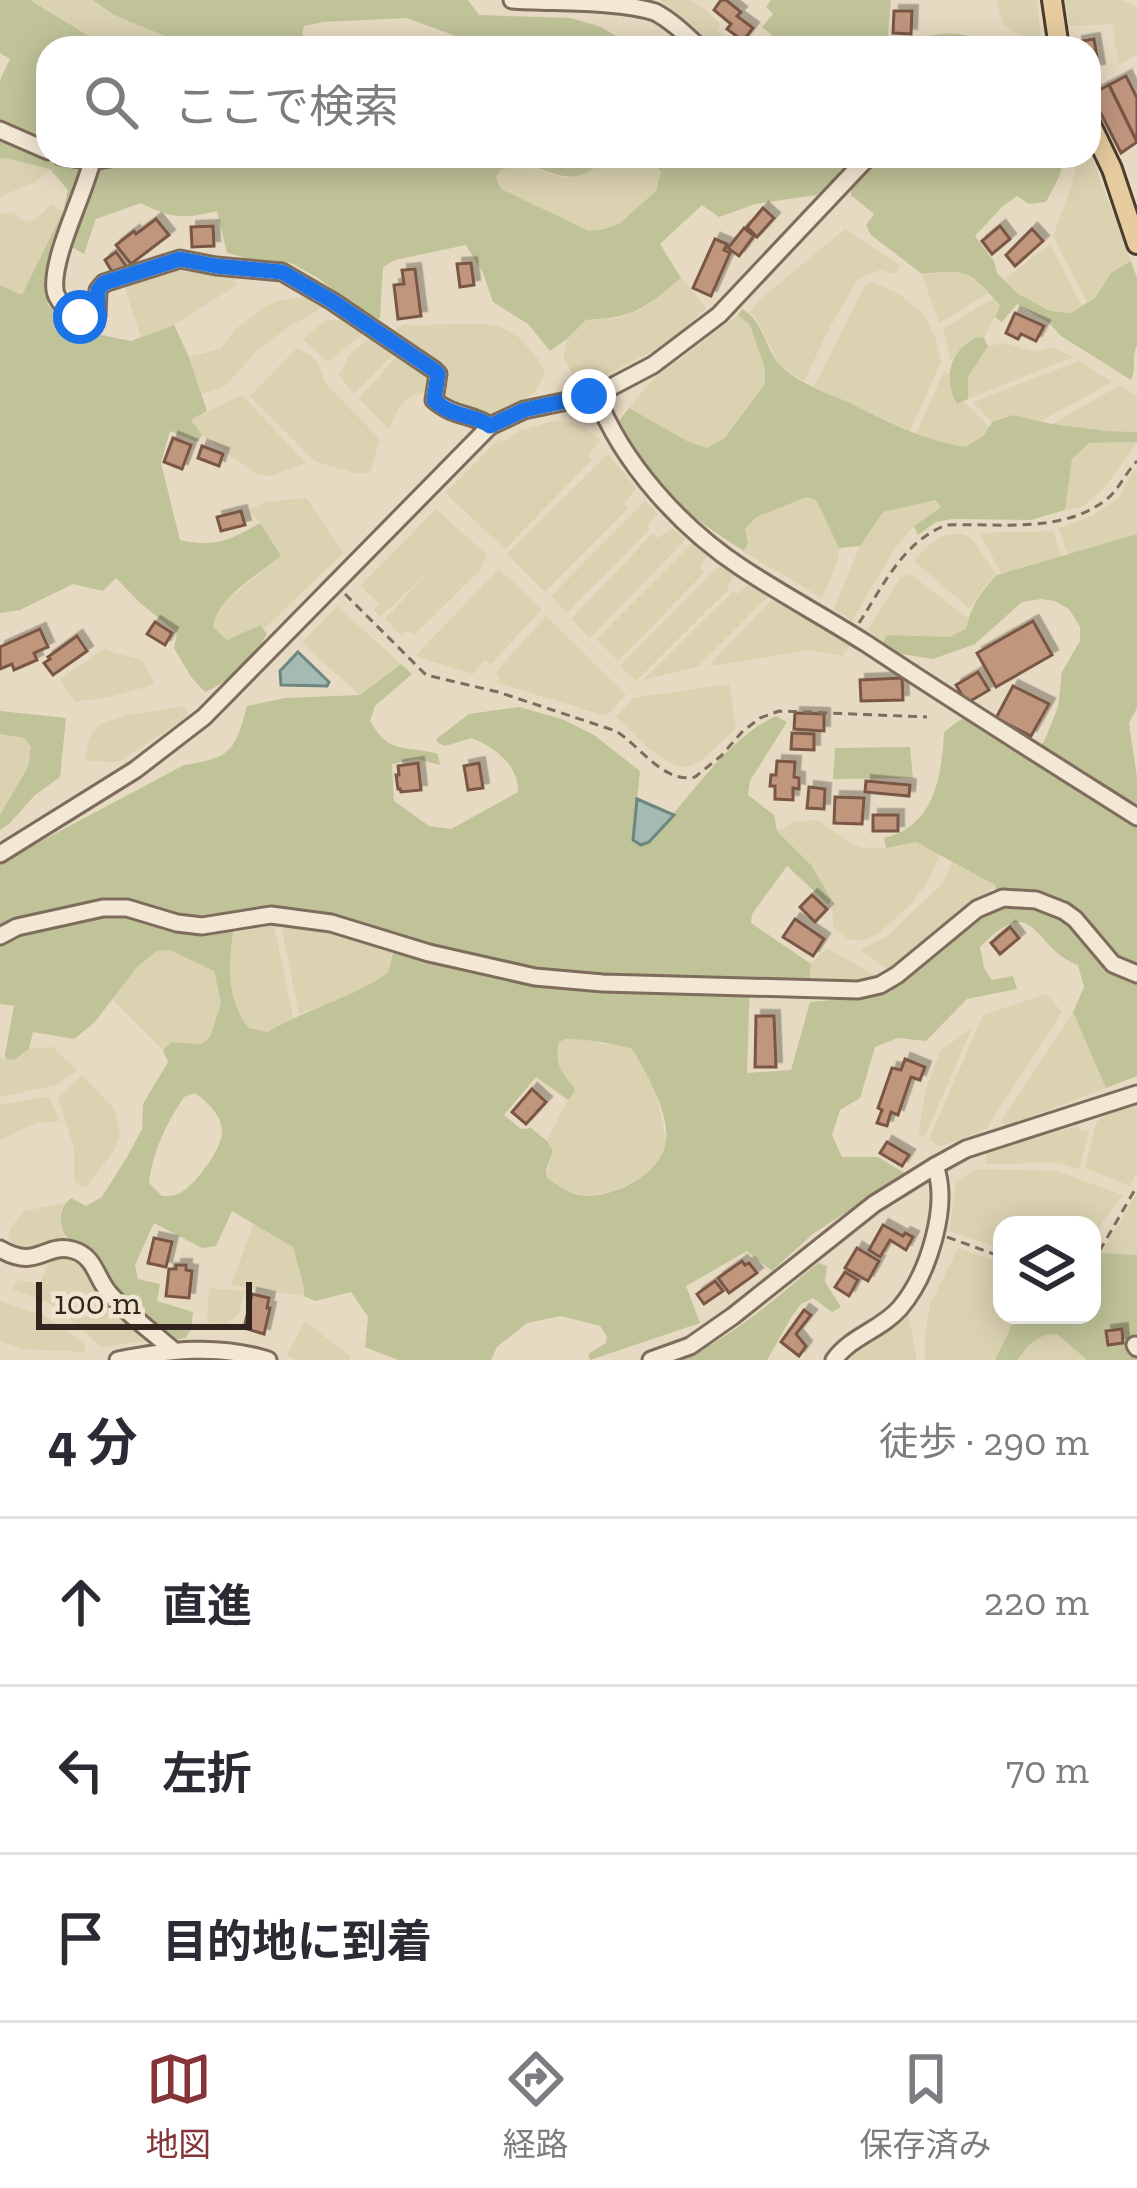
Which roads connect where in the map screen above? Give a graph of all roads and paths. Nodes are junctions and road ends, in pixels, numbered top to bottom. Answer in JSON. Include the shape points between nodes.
{"nodes":[{"id":1,"x":512,"y":0,"type":"edge"},
{"id":2,"x":1052,"y":0,"type":"edge"},
{"id":3,"x":687,"y":36,"type":"edge"},
{"id":4,"x":1057,"y":36,"type":"edge"},
{"id":5,"x":0,"y":130,"type":"edge"},
{"id":6,"x":36,"y":146,"type":"edge"},
{"id":7,"x":1101,"y":146,"type":"edge"},
{"id":8,"x":90,"y":168,"type":"edge"},
{"id":9,"x":858,"y":168,"type":"edge"},
{"id":10,"x":1137,"y":244,"type":"edge"},
{"id":11,"x":596,"y":395,"type":"junction"},
{"id":12,"x":490,"y":426,"type":"junction"},
{"id":13,"x":1137,"y":461,"type":"edge"},
{"id":14,"x":335,"y":584,"type":"junction"},
{"id":15,"x":851,"y":634,"type":"junction"},
{"id":16,"x":928,"y":717,"type":"dead end"},
{"id":17,"x":1137,"y":818,"type":"edge"},
{"id":18,"x":0,"y":854,"type":"edge"},
{"id":19,"x":0,"y":935,"type":"edge"},
{"id":20,"x":1137,"y":974,"type":"edge"},
{"id":21,"x":1137,"y":1094,"type":"edge"},
{"id":22,"x":935,"y":1166,"type":"junction"},
{"id":23,"x":1137,"y":1186,"type":"edge"},
{"id":24,"x":936,"y":1233,"type":"junction"},
{"id":25,"x":1101,"y":1248,"type":"edge"},
{"id":26,"x":0,"y":1249,"type":"edge"},
{"id":27,"x":993,"y":1254,"type":"edge"},
{"id":28,"x":704,"y":1335,"type":"junction"},
{"id":29,"x":173,"y":1351,"type":"junction"},
{"id":30,"x":146,"y":1357,"type":"edge"},
{"id":31,"x":118,"y":1360,"type":"edge"},
{"id":32,"x":268,"y":1360,"type":"edge"},
{"id":33,"x":651,"y":1360,"type":"edge"},
{"id":34,"x":694,"y":1360,"type":"edge"},
{"id":35,"x":833,"y":1360,"type":"edge"}],
"edges":[{"from":1,"to":3,"type":"street","via":[[635,5]]},
{"from":2,"to":4,"type":"main road"},
{"from":5,"to":6,"type":"street"},
{"from":7,"to":10,"type":"main road"},
{"from":8,"to":12,"type":"street","via":[[55,289],[74,316],[97,316],[104,283],[180,259],[282,272],[434,370],[441,407]]},
{"from":9,"to":11,"type":"street","via":[[719,315]]},
{"from":11,"to":12,"type":"street"},
{"from":11,"to":15,"type":"street","via":[[629,457],[703,538]]},
{"from":12,"to":14,"type":"street"},
{"from":13,"to":15,"type":"path","via":[[1112,496],[1064,521],[934,530],[902,557]]},
{"from":14,"to":16,"type":"path","via":[[426,675],[616,730],[685,779],[779,711]]},
{"from":14,"to":18,"type":"street","via":[[176,741]]},
{"from":15,"to":17,"type":"street"},
{"from":19,"to":20,"type":"street","via":[[103,908],[202,926],[271,915],[331,922],[535,977],[858,990],[897,975],[977,909],[1004,898],[1064,911],[1113,964]]},
{"from":21,"to":22,"type":"street"},
{"from":22,"to":24,"type":"street"},
{"from":22,"to":28,"type":"street"},
{"from":23,"to":25,"type":"path"},
{"from":24,"to":27,"type":"path"},
{"from":24,"to":35,"type":"street","via":[[901,1306]]},
{"from":26,"to":29,"type":"street","via":[[27,1259],[59,1249],[80,1253],[108,1292]]},
{"from":28,"to":33,"type":"street"},
{"from":28,"to":34,"type":"street"},
{"from":29,"to":30,"type":"street"},
{"from":29,"to":32,"type":"street","via":[[216,1348]]},
{"from":30,"to":31,"type":"street"}]}
